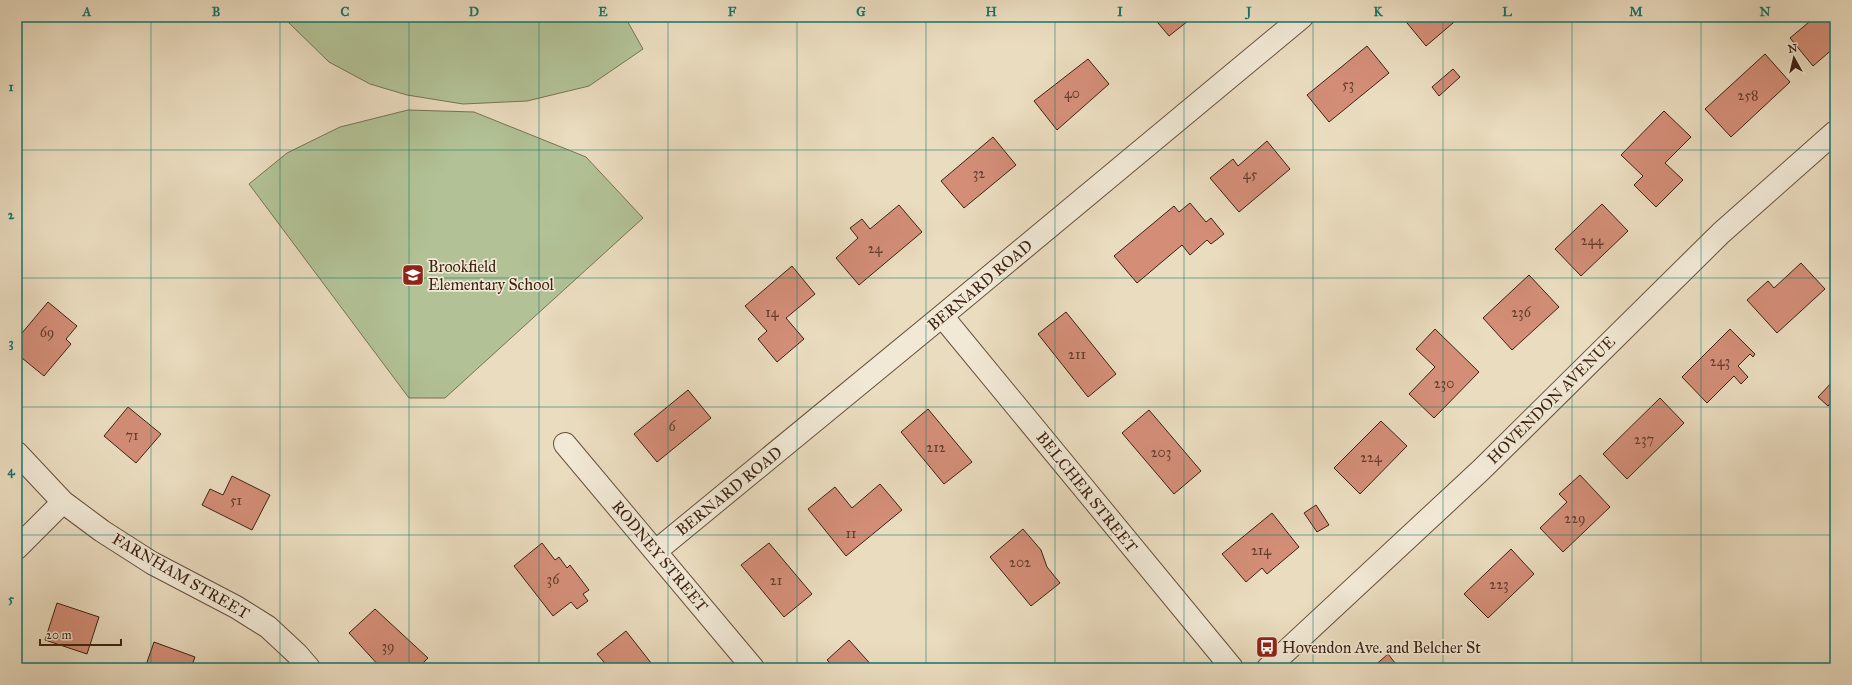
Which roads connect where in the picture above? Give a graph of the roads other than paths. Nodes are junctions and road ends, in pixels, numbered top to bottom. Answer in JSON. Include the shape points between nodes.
{"nodes":[{"id":1,"x":1295,"y":19,"type":"edge"},
{"id":2,"x":1835,"y":132,"type":"edge"},
{"id":3,"x":942,"y":316,"type":"junction"},
{"id":4,"x":565,"y":444,"type":"dead end"},
{"id":5,"x":17,"y":453,"type":"edge"},
{"id":6,"x":64,"y":502,"type":"junction"},
{"id":7,"x":17,"y":548,"type":"edge"},
{"id":8,"x":656,"y":551,"type":"junction"},
{"id":9,"x":309,"y":668,"type":"edge"},
{"id":10,"x":753,"y":668,"type":"edge"},
{"id":11,"x":1232,"y":668,"type":"edge"},
{"id":12,"x":1268,"y":668,"type":"edge"}],
"edges":[{"from":1,"to":3,"type":"street","name":"BERNARD ROAD"},
{"from":2,"to":12,"type":"street","name":"HOVENDON AVENUE","via":[[1720,233],[1481,470]]},
{"from":3,"to":8,"type":"street","name":"BERNARD ROAD"},
{"from":3,"to":11,"type":"street","name":"BELCHER STREET"},
{"from":4,"to":8,"type":"street","name":"RODNEY STREET"},
{"from":5,"to":6,"type":"street","name":"FARNHAM STREET"},
{"from":6,"to":7,"type":"street"},
{"from":6,"to":9,"type":"street","name":"FARNHAM STREET","via":[[102,531],[152,563],[236,606],[268,627]]},
{"from":8,"to":10,"type":"street","name":"RODNEY STREET"}]}
